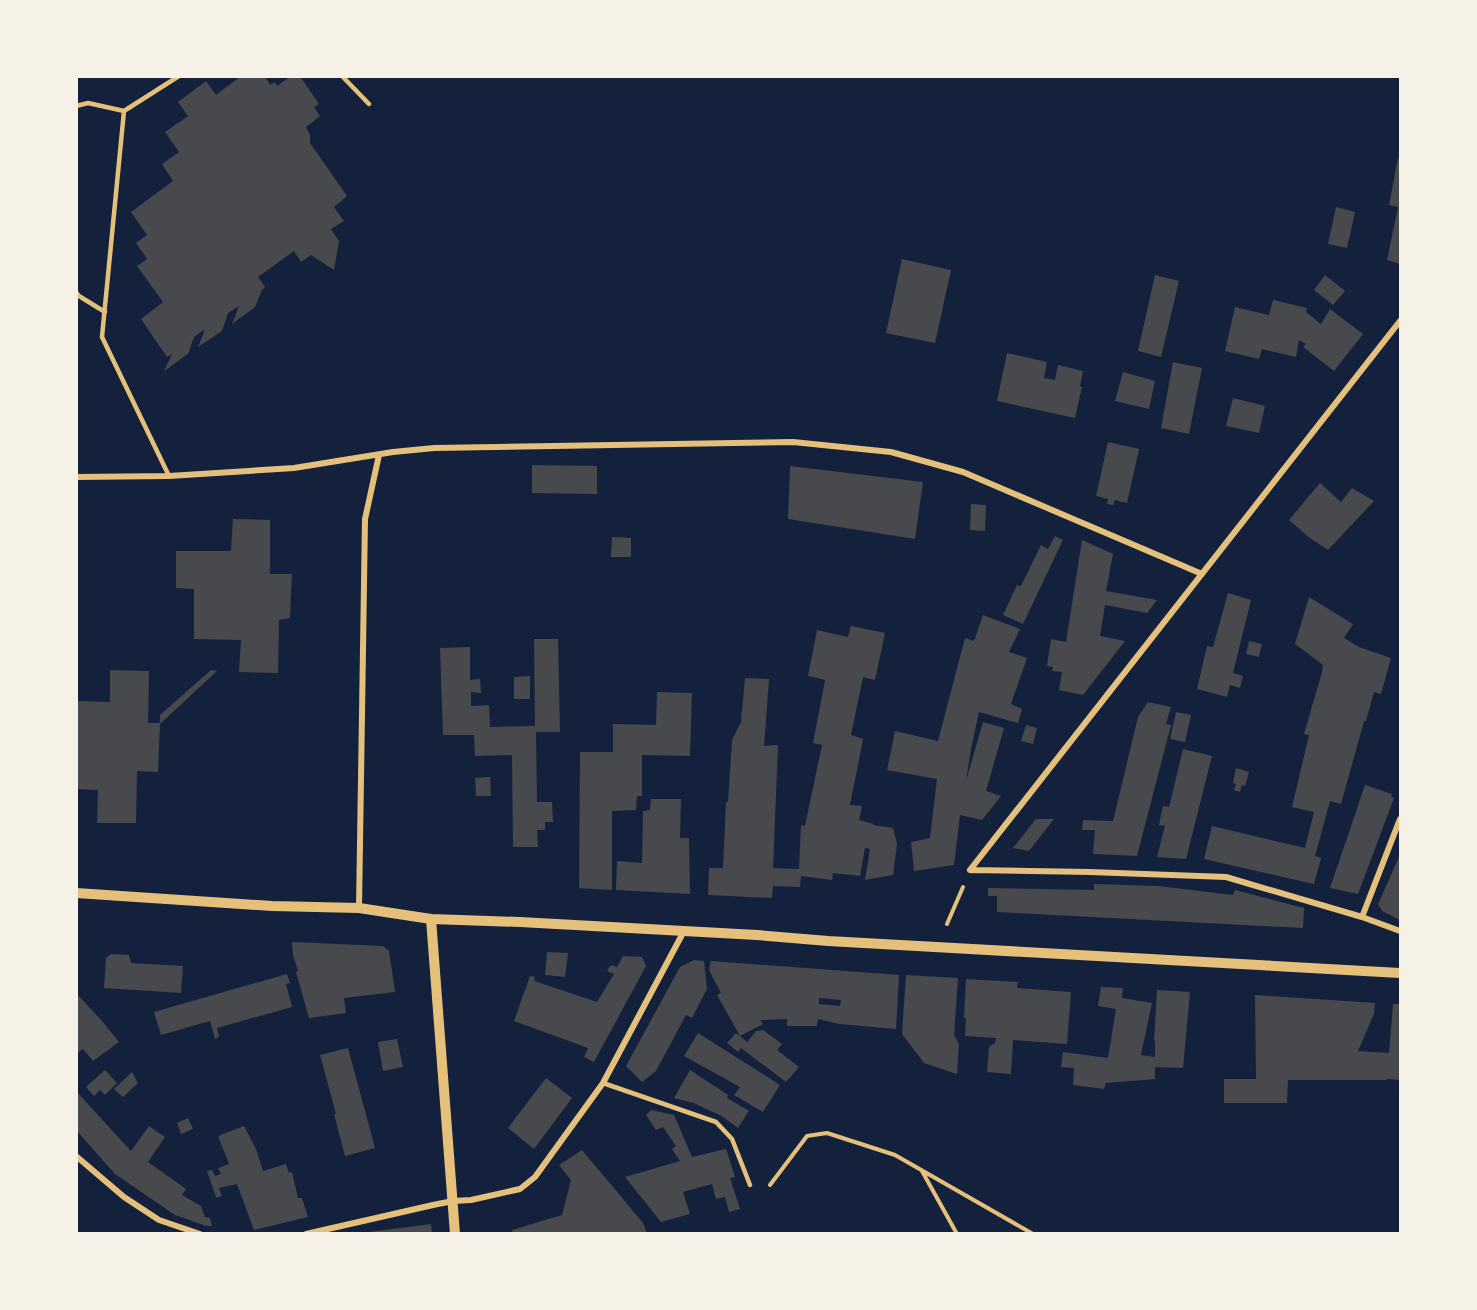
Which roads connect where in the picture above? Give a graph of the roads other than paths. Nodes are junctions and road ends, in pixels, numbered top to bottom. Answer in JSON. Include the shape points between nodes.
{"nodes":[{"id":1,"x":179,"y":76,"type":"edge"},
{"id":2,"x":342,"y":76,"type":"edge"},
{"id":3,"x":369,"y":104,"type":"dead end"},
{"id":4,"x":77,"y":105,"type":"edge"},
{"id":5,"x":124,"y":111,"type":"junction"},
{"id":6,"x":76,"y":292,"type":"edge"},
{"id":7,"x":105,"y":312,"type":"junction"},
{"id":8,"x":1401,"y":321,"type":"edge"},
{"id":9,"x":379,"y":455,"type":"junction"},
{"id":10,"x":169,"y":476,"type":"junction"},
{"id":11,"x":76,"y":477,"type":"edge"},
{"id":12,"x":1202,"y":574,"type":"junction"},
{"id":13,"x":1401,"y":819,"type":"edge"},
{"id":14,"x":76,"y":893,"type":"edge"},
{"id":15,"x":359,"y":908,"type":"junction"},
{"id":16,"x":1362,"y":917,"type":"junction"},
{"id":17,"x":431,"y":919,"type":"junction"},
{"id":18,"x":684,"y":931,"type":"junction"},
{"id":19,"x":1401,"y":931,"type":"edge"},
{"id":20,"x":1401,"y":973,"type":"edge"},
{"id":21,"x":603,"y":1083,"type":"junction"},
{"id":22,"x":76,"y":1156,"type":"edge"},
{"id":23,"x":750,"y":1185,"type":"road end"},
{"id":24,"x":453,"y":1201,"type":"junction"},
{"id":25,"x":200,"y":1233,"type":"edge"},
{"id":26,"x":306,"y":1233,"type":"edge"},
{"id":27,"x":455,"y":1233,"type":"edge"}],
"edges":[{"from":1,"to":5,"type":"lane"},
{"from":2,"to":3,"type":"lane"},
{"from":4,"to":5,"type":"lane","via":[[88,103]]},
{"from":5,"to":7,"type":"lane"},
{"from":6,"to":7,"type":"lane"},
{"from":7,"to":10,"type":"lane","via":[[102,337]]},
{"from":8,"to":12,"type":"street"},
{"from":9,"to":10,"type":"street","via":[[294,468]]},
{"from":9,"to":12,"type":"street","via":[[434,448],[793,442],[891,452],[963,472]]},
{"from":9,"to":15,"type":"street","via":[[365,519]]},
{"from":10,"to":11,"type":"street"},
{"from":12,"to":16,"type":"street","via":[[970,870],[1227,877]]},
{"from":13,"to":16,"type":"street"},
{"from":14,"to":15,"type":"street"},
{"from":15,"to":17,"type":"street"},
{"from":16,"to":19,"type":"street"},
{"from":17,"to":18,"type":"street"},
{"from":17,"to":24,"type":"street"},
{"from":18,"to":20,"type":"street"},
{"from":18,"to":21,"type":"street"},
{"from":21,"to":23,"type":"lane","via":[[716,1122],[732,1138]]},
{"from":21,"to":24,"type":"street","via":[[536,1177],[520,1189]]},
{"from":22,"to":25,"type":"street","via":[[124,1197],[159,1220]]},
{"from":24,"to":26,"type":"street"},
{"from":24,"to":27,"type":"street"}]}
